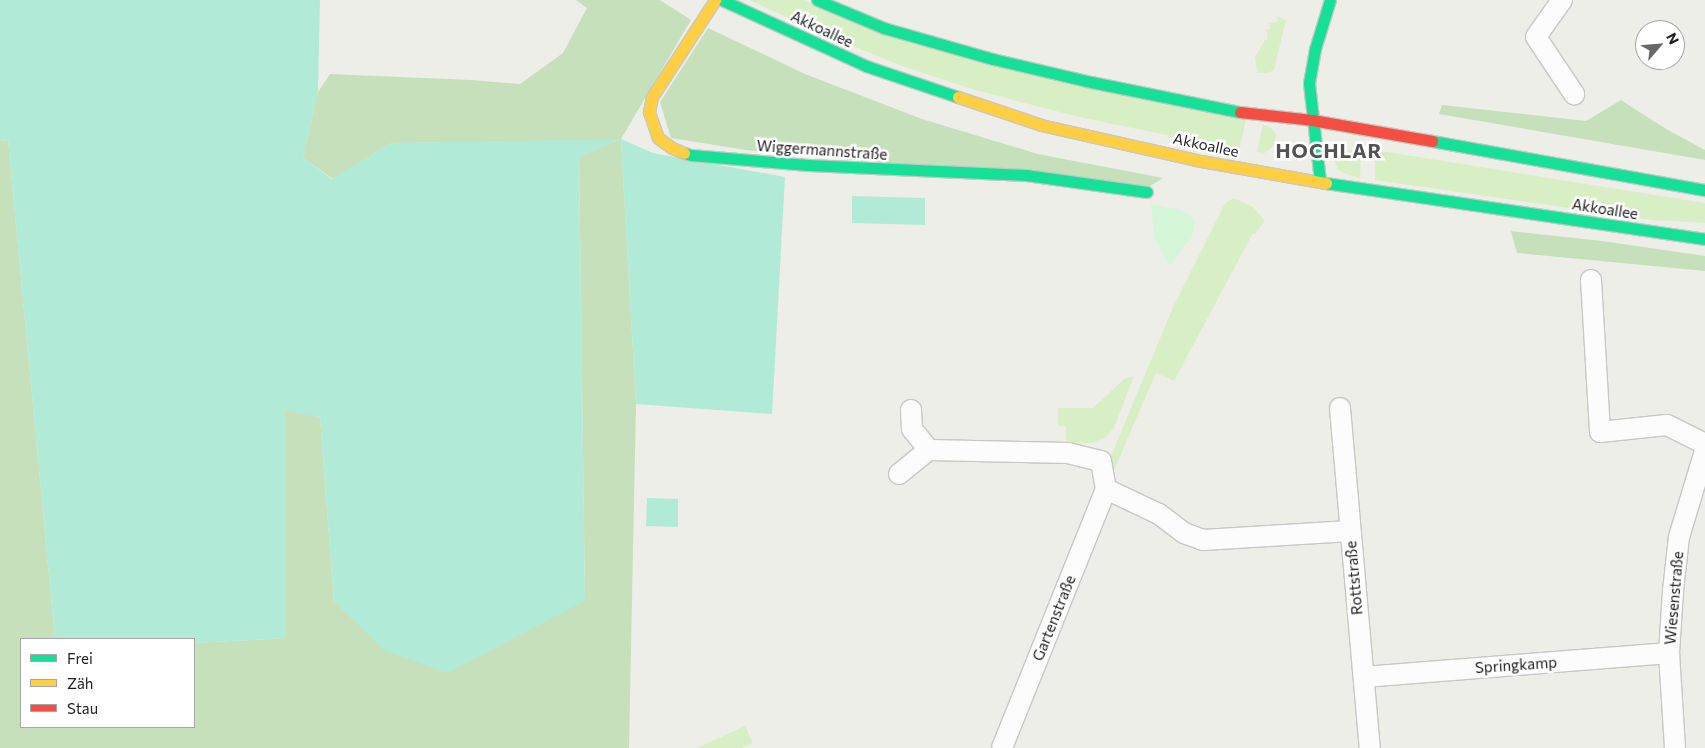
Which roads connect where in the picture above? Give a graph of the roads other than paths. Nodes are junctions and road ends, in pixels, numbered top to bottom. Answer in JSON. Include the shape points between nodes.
{"nodes":[{"id":1,"x":715,"y":0,"type":"edge"},
{"id":2,"x":722,"y":0,"type":"edge"},
{"id":3,"x":817,"y":0,"type":"edge"},
{"id":4,"x":1562,"y":0,"type":"edge"},
{"id":5,"x":1329,"y":1,"type":"edge"},
{"id":6,"x":1574,"y":94,"type":"dead end"},
{"id":7,"x":1312,"y":120,"type":"junction"},
{"id":8,"x":1320,"y":181,"type":"junction"},
{"id":9,"x":1705,"y":190,"type":"edge"},
{"id":10,"x":1147,"y":192,"type":"dead end"},
{"id":11,"x":1705,"y":239,"type":"edge"},
{"id":12,"x":1590,"y":280,"type":"dead end"},
{"id":13,"x":1340,"y":408,"type":"dead end"},
{"id":14,"x":911,"y":410,"type":"dead end"},
{"id":15,"x":1705,"y":444,"type":"edge"},
{"id":16,"x":929,"y":450,"type":"junction"},
{"id":17,"x":1705,"y":451,"type":"edge"},
{"id":18,"x":899,"y":474,"type":"dead end"},
{"id":19,"x":1106,"y":488,"type":"junction"},
{"id":20,"x":1350,"y":531,"type":"junction"},
{"id":21,"x":1669,"y":654,"type":"junction"},
{"id":22,"x":1364,"y":677,"type":"junction"},
{"id":23,"x":1002,"y":748,"type":"edge"},
{"id":24,"x":1370,"y":748,"type":"edge"},
{"id":25,"x":1675,"y":748,"type":"edge"}],
"edges":[{"from":1,"to":10,"type":"main road","name":"Wiggermannstraße","via":[[652,97],[649,112],[658,138],[672,148],[691,155],[808,165],[1026,175]]},
{"from":2,"to":8,"type":"main road","name":"Akkoallee","via":[[866,66],[1041,125],[1201,161]]},
{"from":3,"to":7,"type":"main road","name":"Akkoallee","via":[[884,28],[993,60],[1257,115]]},
{"from":4,"to":6,"type":"street","via":[[1536,37]]},
{"from":5,"to":7,"type":"main road","via":[[1309,84]]},
{"from":7,"to":8,"type":"main road"},
{"from":7,"to":9,"type":"main road","name":"Akkoallee"},
{"from":8,"to":11,"type":"main road","name":"Akkoallee"},
{"from":12,"to":15,"type":"street","via":[[1600,432],[1668,424]]},
{"from":13,"to":20,"type":"street","name":"Rottstraße"},
{"from":14,"to":16,"type":"street","via":[[912,429]]},
{"from":16,"to":18,"type":"street"},
{"from":16,"to":19,"type":"street","via":[[1068,454],[1100,461]]},
{"from":17,"to":21,"type":"street","name":"Wiesenstraße","via":[[1680,537]]},
{"from":19,"to":20,"type":"street","via":[[1159,514],[1184,533],[1203,540]]},
{"from":19,"to":23,"type":"street","name":"Gartenstraße"},
{"from":20,"to":22,"type":"street","name":"Rottstraße"},
{"from":21,"to":22,"type":"street","name":"Springkamp"},
{"from":21,"to":25,"type":"street","name":"Wiesenstraße"},
{"from":22,"to":24,"type":"street","name":"Rottstraße"}]}
